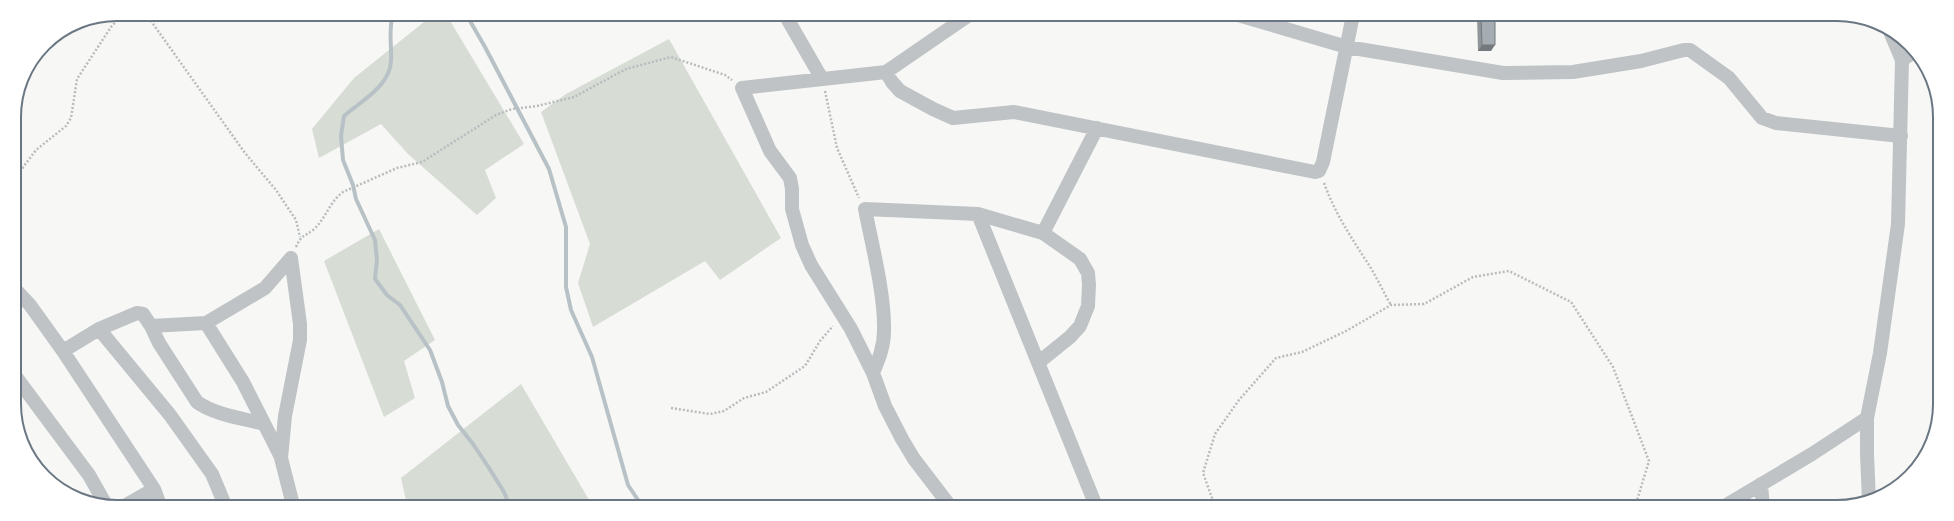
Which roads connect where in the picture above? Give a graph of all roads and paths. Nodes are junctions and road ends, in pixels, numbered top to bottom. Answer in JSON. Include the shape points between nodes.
{"nodes":[{"id":1,"x":117,"y":21,"type":"edge"},
{"id":2,"x":151,"y":21,"type":"edge"},
{"id":3,"x":789,"y":21,"type":"edge"},
{"id":4,"x":960,"y":21,"type":"edge"},
{"id":5,"x":1258,"y":21,"type":"edge"},
{"id":6,"x":1352,"y":21,"type":"edge"},
{"id":7,"x":1893,"y":39,"type":"edge"},
{"id":8,"x":1347,"y":47,"type":"junction"},
{"id":9,"x":1910,"y":55,"type":"edge"},
{"id":10,"x":1902,"y":60,"type":"junction"},
{"id":11,"x":886,"y":72,"type":"junction"},
{"id":12,"x":822,"y":79,"type":"junction"},
{"id":13,"x":742,"y":88,"type":"junction"},
{"id":14,"x":1097,"y":128,"type":"junction"},
{"id":15,"x":1901,"y":136,"type":"junction"},
{"id":16,"x":21,"y":170,"type":"edge"},
{"id":17,"x":1319,"y":171,"type":"junction"},
{"id":18,"x":865,"y":209,"type":"junction"},
{"id":19,"x":978,"y":214,"type":"junction"},
{"id":20,"x":1043,"y":233,"type":"junction"},
{"id":21,"x":300,"y":237,"type":"junction"},
{"id":22,"x":291,"y":258,"type":"junction"},
{"id":23,"x":21,"y":295,"type":"edge"},
{"id":24,"x":1390,"y":305,"type":"junction"},
{"id":25,"x":843,"y":315,"type":"junction"},
{"id":26,"x":206,"y":323,"type":"junction"},
{"id":27,"x":151,"y":326,"type":"junction"},
{"id":28,"x":99,"y":329,"type":"junction"},
{"id":29,"x":63,"y":351,"type":"junction"},
{"id":30,"x":1039,"y":362,"type":"junction"},
{"id":31,"x":873,"y":373,"type":"junction"},
{"id":32,"x":21,"y":384,"type":"edge"},
{"id":33,"x":671,"y":408,"type":"dead end"},
{"id":34,"x":1867,"y":418,"type":"junction"},
{"id":35,"x":264,"y":424,"type":"junction"},
{"id":36,"x":281,"y":458,"type":"junction"},
{"id":37,"x":1762,"y":484,"type":"junction"},
{"id":38,"x":154,"y":489,"type":"junction"},
{"id":39,"x":1869,"y":495,"type":"edge"},
{"id":40,"x":102,"y":499,"type":"edge"},
{"id":41,"x":135,"y":500,"type":"edge"},
{"id":42,"x":158,"y":500,"type":"edge"},
{"id":43,"x":223,"y":500,"type":"edge"},
{"id":44,"x":292,"y":500,"type":"edge"},
{"id":45,"x":945,"y":500,"type":"edge"},
{"id":46,"x":1094,"y":500,"type":"edge"},
{"id":47,"x":1213,"y":500,"type":"edge"},
{"id":48,"x":1637,"y":500,"type":"edge"},
{"id":49,"x":1735,"y":500,"type":"edge"},
{"id":50,"x":1763,"y":500,"type":"edge"}],
"edges":[{"from":1,"to":16,"type":"path","via":[[77,79],[70,118],[66,126],[36,150]]},
{"from":2,"to":21,"type":"path","via":[[245,153],[276,190],[296,220]]},
{"from":3,"to":12,"type":"street"},
{"from":4,"to":11,"type":"street"},
{"from":5,"to":8,"type":"street"},
{"from":6,"to":8,"type":"street"},
{"from":7,"to":10,"type":"street"},
{"from":8,"to":15,"type":"street","via":[[1503,73],[1572,72],[1690,50],[1729,78],[1762,118],[1776,123]]},
{"from":8,"to":17,"type":"street"},
{"from":9,"to":10,"type":"street"},
{"from":10,"to":15,"type":"street"},
{"from":11,"to":12,"type":"street"},
{"from":11,"to":14,"type":"street","via":[[900,91],[953,118],[1014,112]]},
{"from":12,"to":13,"type":"street"},
{"from":12,"to":18,"type":"path","via":[[837,148]]},
{"from":13,"to":21,"type":"path","via":[[725,74],[671,57],[626,69],[574,97],[512,109],[496,115],[422,162],[397,168],[343,192],[335,198],[321,222]]},
{"from":13,"to":25,"type":"street","via":[[770,151],[790,178],[792,209],[802,245],[824,289]]},
{"from":14,"to":17,"type":"street"},
{"from":14,"to":20,"type":"street"},
{"from":15,"to":34,"type":"street","via":[[1898,224],[1882,345]]},
{"from":17,"to":24,"type":"path","via":[[1330,201]]},
{"from":18,"to":19,"type":"street"},
{"from":18,"to":31,"type":"street","via":[[884,312],[881,354]]},
{"from":19,"to":20,"type":"street"},
{"from":19,"to":30,"type":"street"},
{"from":20,"to":30,"type":"street","via":[[1080,259],[1088,273],[1089,284],[1088,306],[1080,326]]},
{"from":21,"to":22,"type":"path"},
{"from":22,"to":26,"type":"street","via":[[265,288]]},
{"from":22,"to":36,"type":"street","via":[[300,340],[285,416]]},
{"from":23,"to":29,"type":"street"},
{"from":24,"to":47,"type":"path","via":[[1346,332],[1302,352],[1276,358],[1239,400],[1215,434],[1203,473]]},
{"from":24,"to":48,"type":"path","via":[[1424,304],[1473,277],[1509,271],[1571,302],[1613,367],[1649,461]]},
{"from":25,"to":31,"type":"street"},
{"from":25,"to":33,"type":"path","via":[[820,341],[804,366],[766,392],[744,398],[724,411],[710,414]]},
{"from":26,"to":27,"type":"street"},
{"from":26,"to":35,"type":"street","via":[[243,382]]},
{"from":27,"to":28,"type":"street","via":[[140,313]]},
{"from":27,"to":35,"type":"street","via":[[197,402],[229,415]]},
{"from":28,"to":29,"type":"street"},
{"from":28,"to":43,"type":"street","via":[[170,415],[212,474]]},
{"from":29,"to":38,"type":"street"},
{"from":30,"to":46,"type":"street"},
{"from":31,"to":45,"type":"street","via":[[885,406],[902,439]]},
{"from":32,"to":40,"type":"street","via":[[88,475]]},
{"from":34,"to":37,"type":"street"},
{"from":34,"to":39,"type":"street"},
{"from":35,"to":36,"type":"street"},
{"from":36,"to":44,"type":"street"},
{"from":37,"to":49,"type":"street"},
{"from":37,"to":50,"type":"street"},
{"from":38,"to":41,"type":"street"},
{"from":38,"to":42,"type":"street"}]}
